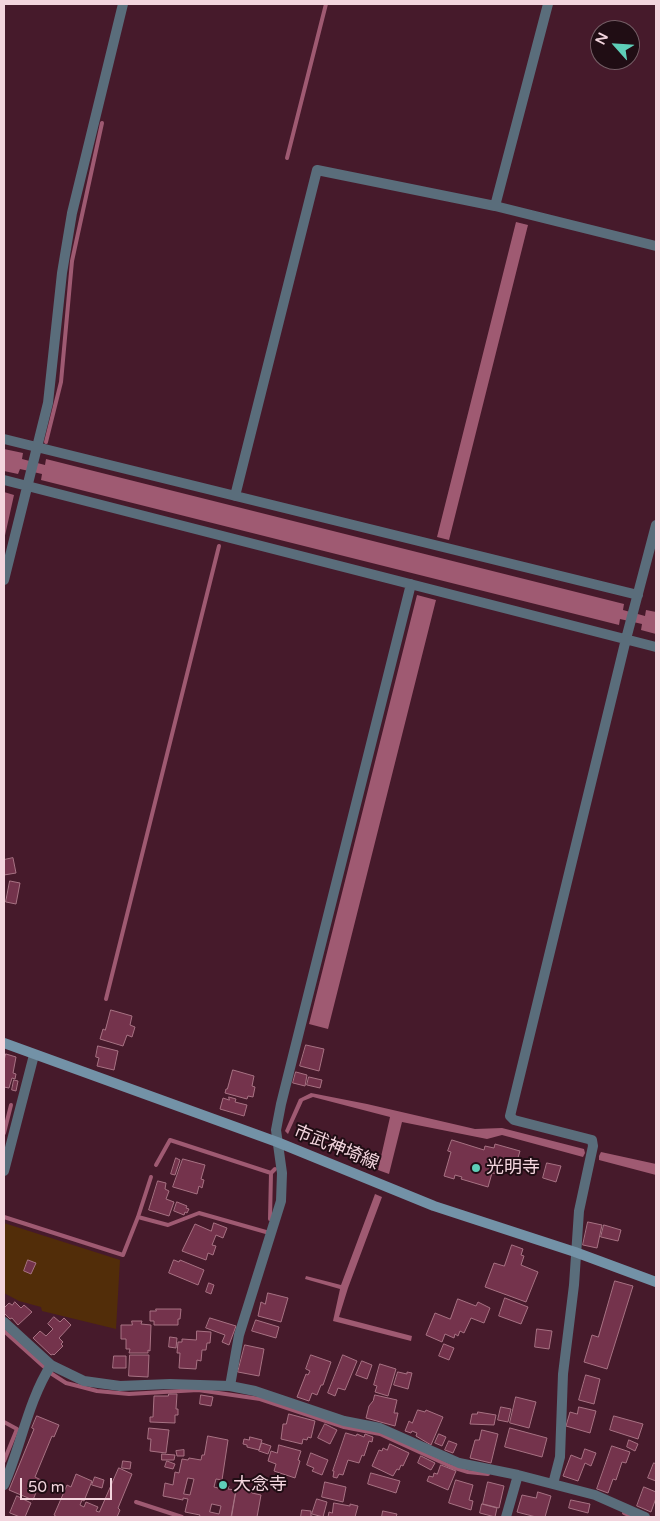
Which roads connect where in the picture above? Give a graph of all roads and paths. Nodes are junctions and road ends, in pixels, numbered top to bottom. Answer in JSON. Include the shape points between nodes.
{"nodes":[{"id":1,"x":123,"y":4,"type":"edge"},
{"id":2,"x":548,"y":4,"type":"edge"},
{"id":3,"x":495,"y":206,"type":"junction"},
{"id":4,"x":656,"y":246,"type":"edge"},
{"id":5,"x":4,"y":440,"type":"edge"},
{"id":6,"x":36,"y":448,"type":"junction"},
{"id":7,"x":4,"y":480,"type":"edge"},
{"id":8,"x":27,"y":486,"type":"junction"},
{"id":9,"x":235,"y":496,"type":"junction"},
{"id":10,"x":656,"y":525,"type":"edge"},
{"id":11,"x":4,"y":580,"type":"edge"},
{"id":12,"x":411,"y":584,"type":"junction"},
{"id":13,"x":638,"y":595,"type":"junction"},
{"id":14,"x":626,"y":639,"type":"junction"},
{"id":15,"x":656,"y":647,"type":"edge"},
{"id":16,"x":4,"y":1044,"type":"edge"},
{"id":17,"x":34,"y":1055,"type":"junction"},
{"id":18,"x":277,"y":1142,"type":"junction"},
{"id":19,"x":4,"y":1171,"type":"edge"},
{"id":20,"x":575,"y":1252,"type":"junction"},
{"id":21,"x":656,"y":1282,"type":"edge"},
{"id":22,"x":4,"y":1322,"type":"edge"},
{"id":23,"x":48,"y":1369,"type":"junction"},
{"id":24,"x":230,"y":1386,"type":"junction"},
{"id":25,"x":516,"y":1480,"type":"junction"},
{"id":26,"x":552,"y":1484,"type":"junction"},
{"id":27,"x":4,"y":1485,"type":"edge"},
{"id":28,"x":506,"y":1517,"type":"edge"},
{"id":29,"x":645,"y":1517,"type":"edge"}],
"edges":[{"from":1,"to":6,"type":"street","via":[[72,213],[48,402]]},
{"from":2,"to":3,"type":"street"},
{"from":3,"to":4,"type":"street"},
{"from":3,"to":9,"type":"street","via":[[318,170]]},
{"from":5,"to":6,"type":"street"},
{"from":6,"to":8,"type":"street"},
{"from":6,"to":9,"type":"street"},
{"from":7,"to":8,"type":"street"},
{"from":8,"to":11,"type":"street"},
{"from":8,"to":12,"type":"street"},
{"from":9,"to":13,"type":"street"},
{"from":10,"to":13,"type":"street"},
{"from":12,"to":14,"type":"street"},
{"from":12,"to":18,"type":"street","via":[[281,1104]]},
{"from":13,"to":14,"type":"street"},
{"from":14,"to":15,"type":"street"},
{"from":14,"to":20,"type":"street","via":[[510,1116],[514,1120],[592,1140]]},
{"from":16,"to":17,"type":"main road","name":"市武神埼線"},
{"from":17,"to":18,"type":"main road","name":"市武神埼線"},
{"from":17,"to":19,"type":"street"},
{"from":18,"to":20,"type":"main road","name":"市武神埼線","via":[[434,1206]]},
{"from":18,"to":24,"type":"street","via":[[282,1173],[281,1201],[239,1335]]},
{"from":20,"to":21,"type":"main road","name":"市武神埼線"},
{"from":20,"to":26,"type":"street","via":[[563,1374],[560,1458]]},
{"from":22,"to":23,"type":"street"},
{"from":23,"to":24,"type":"street","via":[[84,1381],[120,1386]]},
{"from":23,"to":27,"type":"street","via":[[40,1382]]},
{"from":24,"to":25,"type":"street","via":[[255,1390],[344,1421],[380,1428],[440,1456]]},
{"from":25,"to":26,"type":"street"},
{"from":25,"to":28,"type":"street"},
{"from":26,"to":29,"type":"street","via":[[595,1495]]}]}
